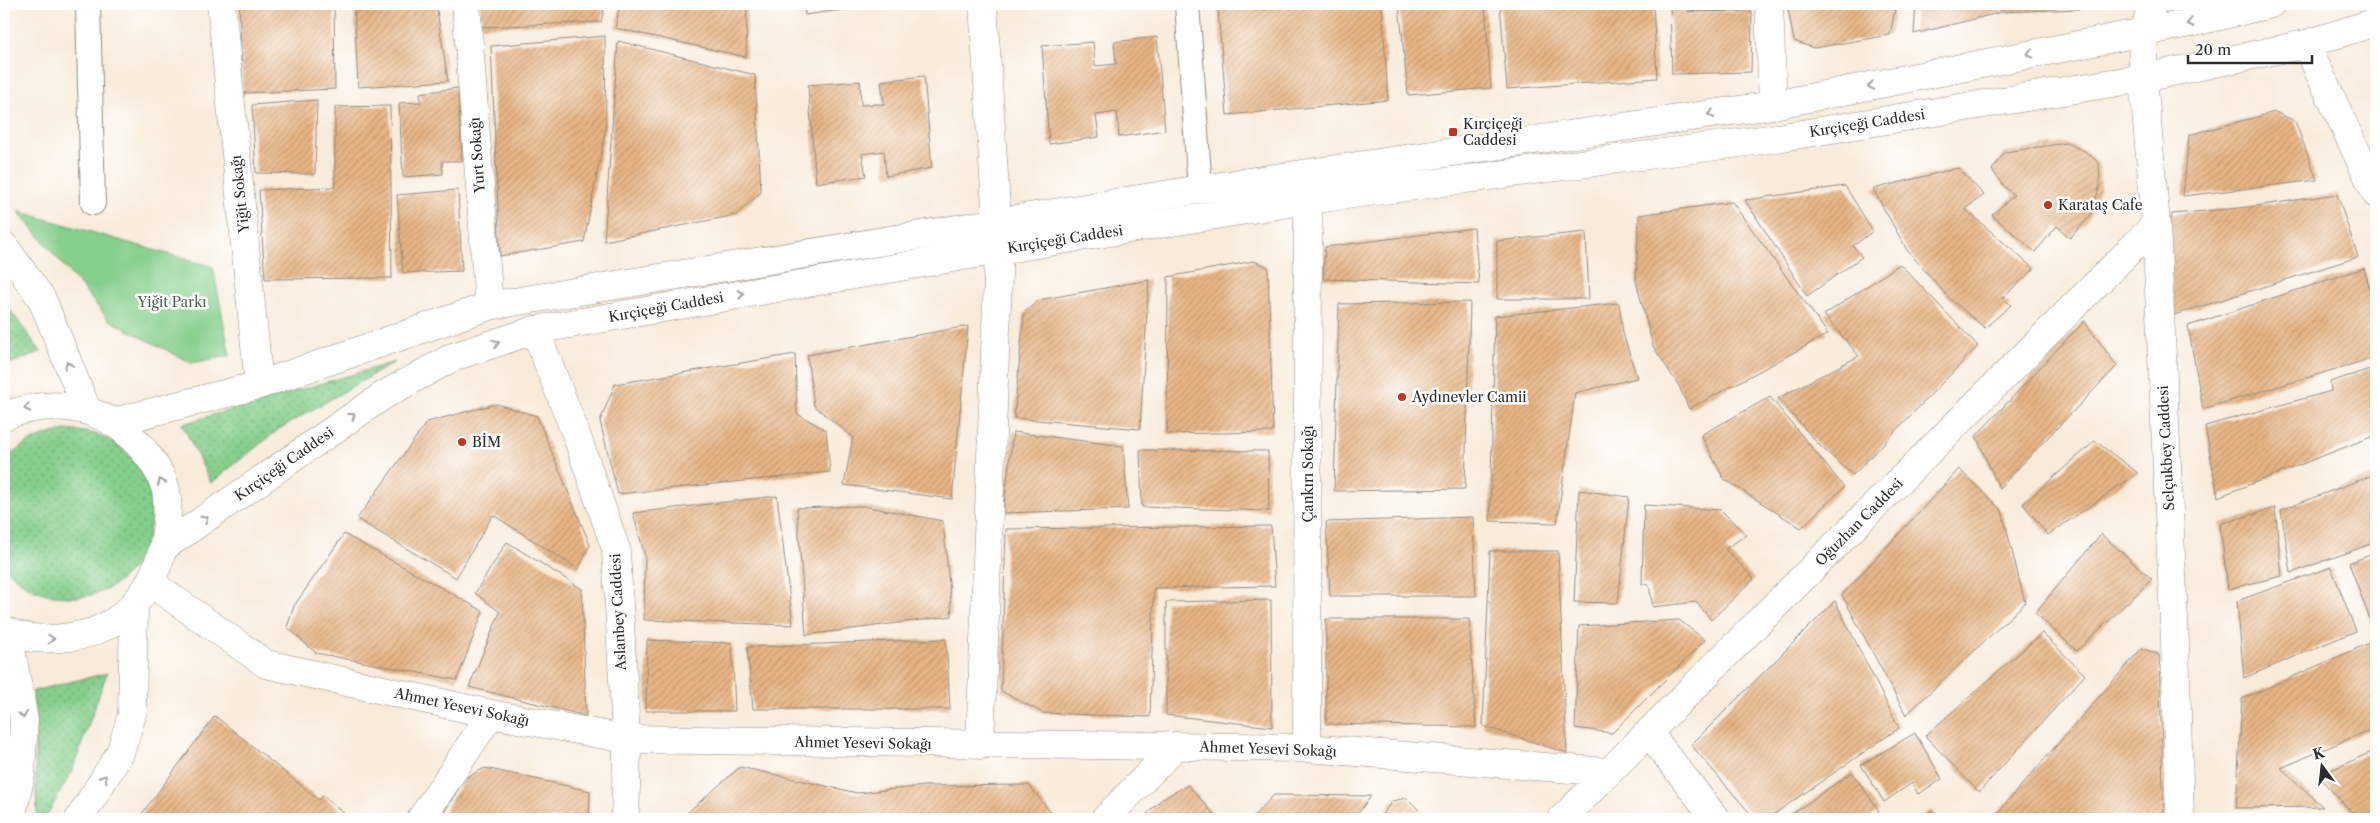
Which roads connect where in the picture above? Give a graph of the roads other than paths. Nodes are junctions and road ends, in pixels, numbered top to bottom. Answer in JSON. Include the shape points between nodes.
{"nodes":[{"id":1,"x":88,"y":4,"type":"edge"},
{"id":2,"x":220,"y":4,"type":"edge"},
{"id":3,"x":466,"y":4,"type":"edge"},
{"id":4,"x":983,"y":4,"type":"edge"},
{"id":5,"x":1187,"y":4,"type":"edge"},
{"id":6,"x":1769,"y":4,"type":"edge"},
{"id":7,"x":2153,"y":4,"type":"edge"},
{"id":8,"x":2271,"y":4,"type":"edge"},
{"id":9,"x":2376,"y":22,"type":"edge"},
{"id":10,"x":2143,"y":32,"type":"junction"},
{"id":11,"x":2306,"y":44,"type":"junction"},
{"id":12,"x":2143,"y":78,"type":"junction"},
{"id":13,"x":1773,"y":105,"type":"junction"},
{"id":14,"x":1200,"y":190,"type":"junction"},
{"id":15,"x":2376,"y":194,"type":"edge"},
{"id":16,"x":1308,"y":200,"type":"junction"},
{"id":17,"x":93,"y":203,"type":"dead end"},
{"id":18,"x":997,"y":222,"type":"junction"},
{"id":19,"x":2156,"y":224,"type":"junction"},
{"id":20,"x":4,"y":246,"type":"edge"},
{"id":21,"x":999,"y":250,"type":"junction"},
{"id":22,"x":489,"y":306,"type":"junction"},
{"id":23,"x":535,"y":330,"type":"junction"},
{"id":24,"x":259,"y":385,"type":"junction"},
{"id":25,"x":87,"y":410,"type":"junction"},
{"id":26,"x":4,"y":416,"type":"edge"},
{"id":27,"x":113,"y":422,"type":"junction"},
{"id":28,"x":164,"y":547,"type":"junction"},
{"id":29,"x":151,"y":583,"type":"junction"},
{"id":30,"x":134,"y":606,"type":"junction"},
{"id":31,"x":6,"y":631,"type":"edge"},
{"id":32,"x":491,"y":714,"type":"junction"},
{"id":33,"x":1649,"y":733,"type":"junction"},
{"id":34,"x":626,"y":739,"type":"junction"},
{"id":35,"x":980,"y":745,"type":"junction"},
{"id":36,"x":1176,"y":746,"type":"junction"},
{"id":37,"x":1307,"y":748,"type":"junction"},
{"id":38,"x":1608,"y":772,"type":"junction"},
{"id":39,"x":11,"y":819,"type":"edge"},
{"id":40,"x":78,"y":819,"type":"edge"},
{"id":41,"x":421,"y":819,"type":"edge"},
{"id":42,"x":624,"y":819,"type":"edge"},
{"id":43,"x":1104,"y":819,"type":"edge"},
{"id":44,"x":1562,"y":819,"type":"edge"},
{"id":45,"x":1716,"y":819,"type":"edge"},
{"id":46,"x":2180,"y":819,"type":"edge"}],
"edges":[{"from":1,"to":17,"type":"lane"},
{"from":2,"to":24,"type":"street","name":"Yiğit Sokağı"},
{"from":3,"to":22,"type":"street","name":"Yurt Sokağı"},
{"from":4,"to":18,"type":"street"},
{"from":5,"to":14,"type":"lane"},
{"from":6,"to":13,"type":"street"},
{"from":7,"to":10,"type":"street","name":"Selçukbey Caddesi"},
{"from":8,"to":10,"type":"street","name":"Kırçiçeği Caddesi","one_way":true},
{"from":9,"to":11,"type":"street","name":"Kırçiçeği Caddesi"},
{"from":10,"to":12,"type":"street","name":"Selçukbey Caddesi"},
{"from":10,"to":13,"type":"street","name":"Kırçiçeği Caddesi","one_way":true},
{"from":11,"to":12,"type":"street","name":"Kırçiçeği Caddesi"},
{"from":11,"to":15,"type":"street"},
{"from":12,"to":16,"type":"street","name":"Kırçiçeği Caddesi","via":[[1777,138]]},
{"from":12,"to":19,"type":"street","name":"Selçukbey Caddesi"},
{"from":13,"to":14,"type":"street","name":"Kırçiçeği Caddesi","one_way":true},
{"from":14,"to":18,"type":"street","name":"Kırçiçeği Caddesi"},
{"from":16,"to":21,"type":"street","name":"Kırçiçeği Caddesi"},
{"from":16,"to":37,"type":"street","name":"Çankırı Sokağı"},
{"from":18,"to":22,"type":"street","name":"Kırçiçeği Caddesi"},
{"from":19,"to":33,"type":"street","name":"Oğuzhan Caddesi"},
{"from":19,"to":46,"type":"street","name":"Selçukbey Caddesi"},
{"from":25,"to":20,"type":"street","one_way":true,"via":[[42,299]]},
{"from":23,"to":21,"type":"street","name":"Kırçiçeği Caddesi","one_way":true},
{"from":21,"to":35,"type":"street"},
{"from":22,"to":24,"type":"street","name":"Kırçiçeği Caddesi"},
{"from":28,"to":23,"type":"street","name":"Kırçiçeği Caddesi","one_way":true,"via":[[384,394],[453,358]]},
{"from":23,"to":34,"type":"street","name":"Aslanbey Caddesi","via":[[616,549]]},
{"from":24,"to":27,"type":"street","name":"Kırçiçeği Caddesi"},
{"from":25,"to":26,"type":"street","one_way":true,"via":[[57,405],[27,407]]},
{"from":25,"to":27,"type":"street"},
{"from":28,"to":27,"type":"street","one_way":true,"via":[[167,496],[154,463],[136,440]]},
{"from":28,"to":29,"type":"street"},
{"from":29,"to":30,"type":"street"},
{"from":29,"to":32,"type":"street","name":"Ahmet Yesevi Sokağı","via":[[266,664]]},
{"from":31,"to":30,"type":"street","one_way":true,"via":[[47,640],[86,635],[113,623]]},
{"from":40,"to":30,"type":"street","one_way":true,"via":[[120,753],[132,715]]},
{"from":31,"to":39,"type":"street","one_way":true,"via":[[24,720],[21,774]]},
{"from":32,"to":34,"type":"street","name":"Ahmet Yesevi Sokağı"},
{"from":32,"to":41,"type":"street"},
{"from":33,"to":38,"type":"street","name":"Oğuzhan Caddesi"},
{"from":33,"to":45,"type":"street"},
{"from":34,"to":35,"type":"street","name":"Ahmet Yesevi Sokağı"},
{"from":34,"to":42,"type":"street","name":"Aslanbey Caddesi"},
{"from":35,"to":36,"type":"street","name":"Ahmet Yesevi Sokağı"},
{"from":36,"to":37,"type":"street","name":"Ahmet Yesevi Sokağı"},
{"from":36,"to":43,"type":"street"},
{"from":37,"to":38,"type":"street","name":"Ahmet Yesevi Sokağı"},
{"from":38,"to":44,"type":"street","name":"Oğuzhan Caddesi"}]}
